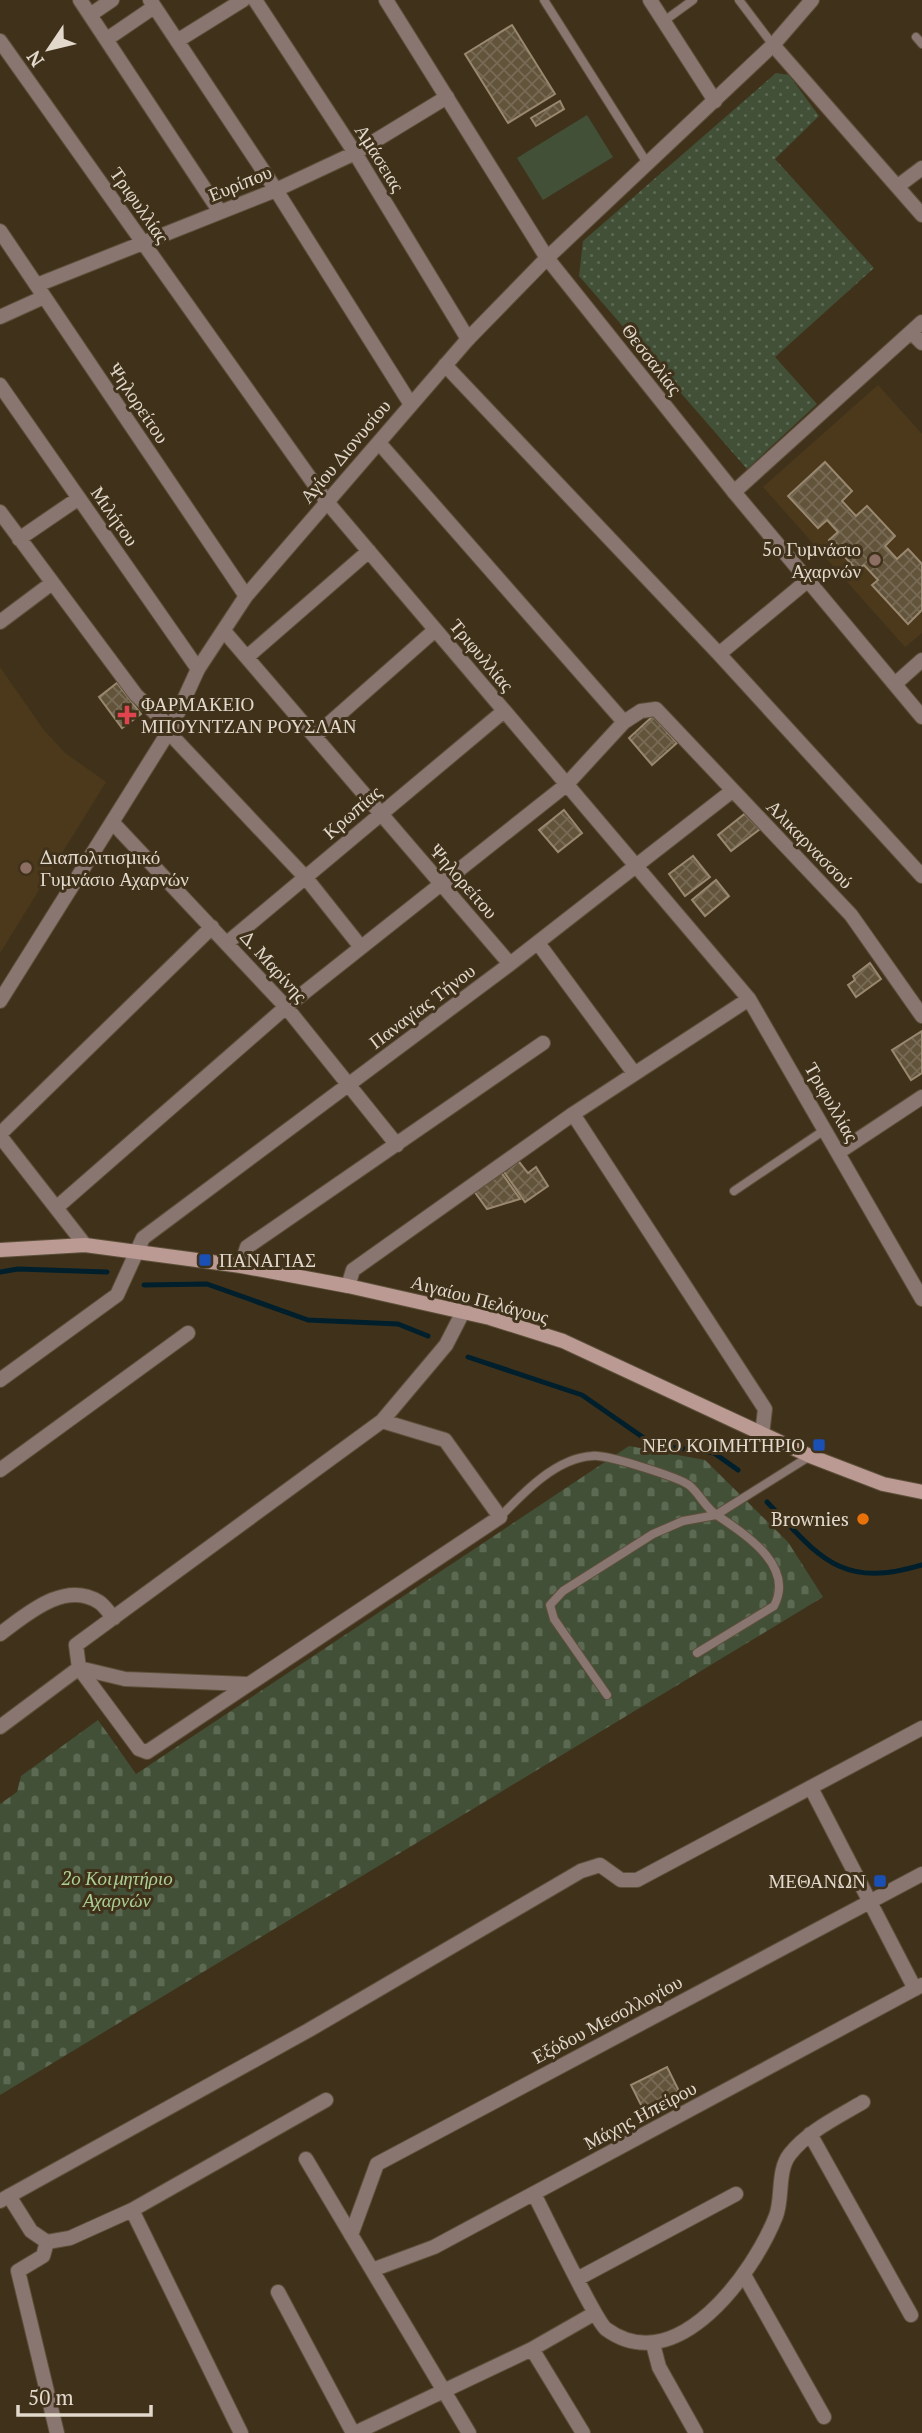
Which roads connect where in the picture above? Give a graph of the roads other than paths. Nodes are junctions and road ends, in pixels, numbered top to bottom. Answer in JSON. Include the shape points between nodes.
{"nodes":[{"id":1,"x":80,"y":0,"type":"edge"},
{"id":2,"x":112,"y":0,"type":"edge"},
{"id":3,"x":243,"y":0,"type":"edge"},
{"id":4,"x":255,"y":0,"type":"edge"},
{"id":5,"x":386,"y":0,"type":"edge"},
{"id":6,"x":544,"y":0,"type":"edge"},
{"id":7,"x":650,"y":0,"type":"edge"},
{"id":8,"x":693,"y":0,"type":"edge"},
{"id":9,"x":739,"y":0,"type":"edge"},
{"id":10,"x":812,"y":0,"type":"edge"},
{"id":11,"x":152,"y":4,"type":"edge"},
{"id":12,"x":90,"y":15,"type":"junction"},
{"id":13,"x":664,"y":21,"type":"junction"},
{"id":14,"x":916,"y":37,"type":"dead end"},
{"id":15,"x":107,"y":39,"type":"junction"},
{"id":16,"x":0,"y":41,"type":"edge"},
{"id":17,"x":177,"y":41,"type":"junction"},
{"id":18,"x":922,"y":44,"type":"edge"},
{"id":19,"x":773,"y":45,"type":"junction"},
{"id":20,"x":447,"y":97,"type":"junction"},
{"id":21,"x":715,"y":101,"type":"junction"},
{"id":22,"x":355,"y":153,"type":"junction"},
{"id":23,"x":647,"y":163,"type":"junction"},
{"id":24,"x":922,"y":168,"type":"edge"},
{"id":25,"x":898,"y":186,"type":"junction"},
{"id":26,"x":276,"y":190,"type":"junction"},
{"id":27,"x":220,"y":212,"type":"junction"},
{"id":28,"x":922,"y":215,"type":"edge"},
{"id":29,"x":0,"y":231,"type":"edge"},
{"id":30,"x":144,"y":244,"type":"junction"},
{"id":31,"x":547,"y":258,"type":"junction"},
{"id":32,"x":40,"y":291,"type":"junction"},
{"id":33,"x":0,"y":317,"type":"edge"},
{"id":34,"x":917,"y":327,"type":"edge"},
{"id":35,"x":468,"y":339,"type":"junction"},
{"id":36,"x":922,"y":343,"type":"edge"},
{"id":37,"x":445,"y":365,"type":"junction"},
{"id":38,"x":0,"y":385,"type":"edge"},
{"id":39,"x":410,"y":404,"type":"junction"},
{"id":40,"x":380,"y":444,"type":"junction"},
{"id":41,"x":733,"y":492,"type":"junction"},
{"id":42,"x":79,"y":498,"type":"junction"},
{"id":43,"x":327,"y":502,"type":"junction"},
{"id":44,"x":0,"y":512,"type":"edge"},
{"id":45,"x":19,"y":539,"type":"junction"},
{"id":46,"x":369,"y":551,"type":"junction"},
{"id":47,"x":807,"y":582,"type":"junction"},
{"id":48,"x":52,"y":583,"type":"junction"},
{"id":49,"x":246,"y":596,"type":"junction"},
{"id":50,"x":0,"y":622,"type":"edge"},
{"id":51,"x":435,"y":630,"type":"junction"},
{"id":52,"x":224,"y":631,"type":"junction"},
{"id":53,"x":719,"y":654,"type":"junction"},
{"id":54,"x":247,"y":657,"type":"junction"},
{"id":55,"x":922,"y":660,"type":"edge"},
{"id":56,"x":198,"y":670,"type":"junction"},
{"id":57,"x":895,"y":684,"type":"junction"},
{"id":58,"x":504,"y":711,"type":"junction"},
{"id":59,"x":922,"y":717,"type":"edge"},
{"id":60,"x":624,"y":722,"type":"junction"},
{"id":61,"x":171,"y":728,"type":"junction"},
{"id":62,"x":315,"y":736,"type":"junction"},
{"id":63,"x":566,"y":785,"type":"junction"},
{"id":64,"x":732,"y":792,"type":"junction"},
{"id":65,"x":380,"y":812,"type":"junction"},
{"id":66,"x":113,"y":822,"type":"junction"},
{"id":67,"x":636,"y":867,"type":"junction"},
{"id":68,"x":922,"y":876,"type":"edge"},
{"id":69,"x":306,"y":878,"type":"junction"},
{"id":70,"x":440,"y":884,"type":"junction"},
{"id":71,"x":212,"y":927,"type":"junction"},
{"id":72,"x":227,"y":943,"type":"junction"},
{"id":73,"x":538,"y":943,"type":"junction"},
{"id":74,"x":360,"y":946,"type":"junction"},
{"id":75,"x":510,"y":964,"type":"junction"},
{"id":76,"x":2,"y":994,"type":"edge"},
{"id":77,"x":749,"y":999,"type":"junction"},
{"id":78,"x":286,"y":1007,"type":"junction"},
{"id":79,"x":922,"y":1016,"type":"edge"},
{"id":80,"x":542,"y":1043,"type":"dead end"},
{"id":81,"x":634,"y":1073,"type":"junction"},
{"id":82,"x":350,"y":1083,"type":"junction"},
{"id":83,"x":922,"y":1097,"type":"edge"},
{"id":84,"x":573,"y":1114,"type":"junction"},
{"id":85,"x":826,"y":1129,"type":"junction"},
{"id":86,"x":0,"y":1135,"type":"edge"},
{"id":87,"x":397,"y":1145,"type":"junction"},
{"id":88,"x":839,"y":1152,"type":"junction"},
{"id":89,"x":734,"y":1191,"type":"dead end"},
{"id":90,"x":56,"y":1208,"type":"junction"},
{"id":91,"x":85,"y":1245,"type":"junction"},
{"id":92,"x":0,"y":1250,"type":"edge"},
{"id":93,"x":135,"y":1252,"type":"junction"},
{"id":94,"x":241,"y":1266,"type":"junction"},
{"id":95,"x":348,"y":1286,"type":"junction"},
{"id":96,"x":922,"y":1299,"type":"edge"},
{"id":97,"x":463,"y":1312,"type":"junction"},
{"id":98,"x":188,"y":1333,"type":"dead end"},
{"id":99,"x":0,"y":1380,"type":"edge"},
{"id":100,"x":382,"y":1420,"type":"junction"},
{"id":101,"x":762,"y":1435,"type":"junction"},
{"id":102,"x":810,"y":1456,"type":"junction"},
{"id":103,"x":0,"y":1470,"type":"edge"},
{"id":104,"x":921,"y":1488,"type":"edge"},
{"id":105,"x":716,"y":1515,"type":"junction"},
{"id":106,"x":500,"y":1517,"type":"junction"},
{"id":107,"x":114,"y":1618,"type":"junction"},
{"id":108,"x":0,"y":1634,"type":"edge"},
{"id":109,"x":697,"y":1653,"type":"dead end"},
{"id":110,"x":79,"y":1668,"type":"junction"},
{"id":111,"x":249,"y":1684,"type":"junction"},
{"id":112,"x":607,"y":1695,"type":"dead end"},
{"id":113,"x":0,"y":1727,"type":"edge"},
{"id":114,"x":922,"y":1728,"type":"edge"},
{"id":115,"x":811,"y":1788,"type":"junction"},
{"id":116,"x":922,"y":1874,"type":"edge"},
{"id":117,"x":870,"y":1901,"type":"junction"},
{"id":118,"x":919,"y":1987,"type":"edge"},
{"id":119,"x":326,"y":2100,"type":"dead end"},
{"id":120,"x":863,"y":2102,"type":"dead end"},
{"id":121,"x":810,"y":2134,"type":"junction"},
{"id":122,"x":306,"y":2160,"type":"dead end"},
{"id":123,"x":534,"y":2194,"type":"junction"},
{"id":124,"x":736,"y":2194,"type":"dead end"},
{"id":125,"x":5,"y":2199,"type":"edge"},
{"id":126,"x":132,"y":2210,"type":"junction"},
{"id":127,"x":351,"y":2235,"type":"junction"},
{"id":128,"x":47,"y":2242,"type":"junction"},
{"id":129,"x":372,"y":2270,"type":"junction"},
{"id":130,"x":744,"y":2275,"type":"junction"},
{"id":131,"x":579,"y":2278,"type":"junction"},
{"id":132,"x":278,"y":2292,"type":"dead end"},
{"id":133,"x":595,"y":2313,"type":"junction"},
{"id":134,"x":911,"y":2315,"type":"dead end"},
{"id":135,"x":653,"y":2344,"type":"junction"},
{"id":136,"x":533,"y":2349,"type":"junction"},
{"id":137,"x":443,"y":2391,"type":"junction"},
{"id":138,"x":824,"y":2417,"type":"dead end"},
{"id":139,"x":57,"y":2433,"type":"edge"},
{"id":140,"x":241,"y":2433,"type":"edge"},
{"id":141,"x":354,"y":2433,"type":"edge"},
{"id":142,"x":469,"y":2433,"type":"edge"},
{"id":143,"x":583,"y":2433,"type":"edge"},
{"id":144,"x":696,"y":2433,"type":"edge"}],
"edges":[{"from":1,"to":12,"type":"street"},
{"from":2,"to":12,"type":"street"},
{"from":3,"to":17,"type":"street"},
{"from":4,"to":22,"type":"street","name":"Αμάσειας"},
{"from":5,"to":20,"type":"street","name":"Θεσσαλίας"},
{"from":6,"to":23,"type":"lane"},
{"from":7,"to":13,"type":"street"},
{"from":8,"to":13,"type":"lane"},
{"from":9,"to":19,"type":"lane"},
{"from":10,"to":19,"type":"street","name":"Αγίου Διονυσίου"},
{"from":11,"to":15,"type":"street"},
{"from":11,"to":17,"type":"street"},
{"from":12,"to":15,"type":"street"},
{"from":13,"to":21,"type":"street"},
{"from":14,"to":18,"type":"lane"},
{"from":15,"to":27,"type":"street"},
{"from":16,"to":30,"type":"street","name":"Τριφυλλίας"},
{"from":17,"to":26,"type":"street"},
{"from":19,"to":21,"type":"street","name":"Αγίου Διονυσίου"},
{"from":19,"to":25,"type":"street"},
{"from":20,"to":22,"type":"street","name":"Ευρίπου"},
{"from":20,"to":31,"type":"street","name":"Θεσσαλίας"},
{"from":21,"to":23,"type":"street","name":"Αγίου Διονυσίου"},
{"from":22,"to":26,"type":"street","name":"Ευρίπου"},
{"from":22,"to":35,"type":"street","name":"Αμάσειας"},
{"from":23,"to":31,"type":"street","name":"Αγίου Διονυσίου"},
{"from":24,"to":25,"type":"street"},
{"from":25,"to":28,"type":"street"},
{"from":26,"to":27,"type":"street","name":"Ευρίπου"},
{"from":26,"to":39,"type":"street"},
{"from":27,"to":30,"type":"street","name":"Ευρίπου"},
{"from":29,"to":32,"type":"street","name":"Ψηλορείτου"},
{"from":30,"to":32,"type":"street","name":"Ευρίπου"},
{"from":30,"to":43,"type":"street","name":"Τριφυλλίας"},
{"from":31,"to":35,"type":"street","name":"Αγίου Διονυσίου"},
{"from":31,"to":41,"type":"street","name":"Θεσσαλίας"},
{"from":32,"to":33,"type":"street","name":"Ευρίπου"},
{"from":32,"to":49,"type":"street","name":"Ψηλορείτου"},
{"from":34,"to":36,"type":"street"},
{"from":34,"to":41,"type":"street"},
{"from":35,"to":37,"type":"street","name":"Αγίου Διονυσίου"},
{"from":37,"to":39,"type":"street","name":"Αγίου Διονυσίου"},
{"from":37,"to":53,"type":"street"},
{"from":38,"to":42,"type":"street","name":"Μιλήτου"},
{"from":39,"to":40,"type":"street","name":"Αγίου Διονυσίου"},
{"from":40,"to":43,"type":"street","name":"Αγίου Διονυσίου"},
{"from":40,"to":60,"type":"street"},
{"from":41,"to":47,"type":"street","name":"Θεσσαλίας"},
{"from":42,"to":45,"type":"street"},
{"from":42,"to":56,"type":"street","name":"Μιλήτου"},
{"from":43,"to":46,"type":"street","name":"Τριφυλλίας"},
{"from":43,"to":49,"type":"street","name":"Αγίου Διονυσίου"},
{"from":44,"to":45,"type":"street"},
{"from":45,"to":48,"type":"street"},
{"from":46,"to":51,"type":"street","name":"Τριφυλλίας"},
{"from":46,"to":54,"type":"street"},
{"from":47,"to":53,"type":"street"},
{"from":47,"to":57,"type":"street","name":"Θεσσαλίας"},
{"from":48,"to":50,"type":"street"},
{"from":48,"to":61,"type":"street","via":[[136,695]]},
{"from":49,"to":52,"type":"street","name":"Αγίου Διονυσίου"},
{"from":51,"to":58,"type":"street","name":"Τριφυλλίας"},
{"from":51,"to":62,"type":"street"},
{"from":52,"to":54,"type":"street","name":"Ψηλορείτου"},
{"from":52,"to":56,"type":"street","name":"Αγίου Διονυσίου"},
{"from":53,"to":68,"type":"street"},
{"from":54,"to":62,"type":"street","name":"Ψηλορείτου"},
{"from":55,"to":57,"type":"street"},
{"from":56,"to":61,"type":"street","name":"Αγίου Διονυσίου"},
{"from":57,"to":59,"type":"street","name":"Θεσσαλίας"},
{"from":58,"to":63,"type":"street","name":"Τριφυλλίας"},
{"from":58,"to":65,"type":"street","name":"Κρωπίας"},
{"from":60,"to":63,"type":"street"},
{"from":60,"to":64,"type":"street","name":"Αλικαρνασσού","via":[[641,711],[656,709]]},
{"from":61,"to":66,"type":"street","name":"Αγίου Διονυσίου"},
{"from":61,"to":69,"type":"street","via":[[174,738]]},
{"from":62,"to":65,"type":"street","name":"Ψηλορείτου"},
{"from":63,"to":67,"type":"street","name":"Τριφυλλίας"},
{"from":63,"to":70,"type":"street"},
{"from":64,"to":67,"type":"street","name":"Παναγίας Τήνου"},
{"from":64,"to":79,"type":"street","name":"Αλικαρνασσού","via":[[851,915]]},
{"from":65,"to":69,"type":"street","name":"Κρωπίας"},
{"from":65,"to":70,"type":"street","name":"Ψηλορείτου"},
{"from":66,"to":71,"type":"street","name":"Δ. Μαρίνης"},
{"from":66,"to":76,"type":"street","name":"Αγίου Διονυσίου"},
{"from":67,"to":73,"type":"street","name":"Παναγίας Τήνου"},
{"from":67,"to":77,"type":"street","name":"Τριφυλλίας"},
{"from":69,"to":72,"type":"street","name":"Κρωπίας"},
{"from":69,"to":74,"type":"street"},
{"from":70,"to":74,"type":"street"},
{"from":70,"to":75,"type":"street","name":"Ψηλορείτου"},
{"from":71,"to":72,"type":"street","name":"Δ. Μαρίνης"},
{"from":71,"to":86,"type":"street"},
{"from":72,"to":78,"type":"street","name":"Δ. Μαρίνης"},
{"from":73,"to":75,"type":"street","name":"Παναγίας Τήνου"},
{"from":73,"to":81,"type":"street"},
{"from":74,"to":78,"type":"street"},
{"from":75,"to":82,"type":"street","name":"Παναγίας Τήνου"},
{"from":77,"to":81,"type":"street"},
{"from":77,"to":85,"type":"street","name":"Τριφυλλίας"},
{"from":78,"to":82,"type":"street","name":"Δ. Μαρίνης"},
{"from":78,"to":90,"type":"street"},
{"from":80,"to":87,"type":"street"},
{"from":81,"to":84,"type":"street"},
{"from":82,"to":87,"type":"street","name":"Δ. Μαρίνης"},
{"from":82,"to":93,"type":"street","name":"Παναγίας Τήνου","via":[[143,1238]]},
{"from":83,"to":88,"type":"street"},
{"from":84,"to":95,"type":"street","via":[[353,1270]]},
{"from":84,"to":101,"type":"street","via":[[765,1409]]},
{"from":85,"to":88,"type":"street","name":"Τριφυλλίας"},
{"from":85,"to":89,"type":"lane"},
{"from":86,"to":90,"type":"street"},
{"from":87,"to":94,"type":"street","via":[[247,1247]]},
{"from":88,"to":96,"type":"street","name":"Τριφυλλίας"},
{"from":90,"to":91,"type":"street"},
{"from":91,"to":92,"type":"main road","name":"Αιγαίου Πελάγους"},
{"from":91,"to":93,"type":"main road","name":"Αιγαίου Πελάγους"},
{"from":93,"to":94,"type":"main road","name":"Αιγαίου Πελάγους"},
{"from":93,"to":99,"type":"street","name":"Παναγίας Τήνου","via":[[117,1295]]},
{"from":94,"to":95,"type":"main road","name":"Αιγαίου Πελάγους"},
{"from":95,"to":97,"type":"main road","name":"Αιγαίου Πελάγους"},
{"from":97,"to":100,"type":"street","via":[[446,1345]]},
{"from":97,"to":101,"type":"main road","name":"Αιγαίου Πελάγους","via":[[563,1341]]},
{"from":98,"to":103,"type":"street"},
{"from":100,"to":106,"type":"street","via":[[445,1440]]},
{"from":100,"to":107,"type":"street"},
{"from":101,"to":102,"type":"main road","name":"Αιγαίου Πελάγους"},
{"from":102,"to":104,"type":"main road","name":"Αιγαίου Πελάγους","via":[[883,1484]]},
{"from":102,"to":105,"type":"lane"},
{"from":105,"to":106,"type":"lane","via":[[689,1486],[591,1455],[529,1487]]},
{"from":105,"to":109,"type":"lane","via":[[764,1553],[780,1581],[779,1596],[774,1606]]},
{"from":105,"to":112,"type":"lane","via":[[682,1521],[653,1534],[563,1591],[550,1605],[554,1619]]},
{"from":106,"to":111,"type":"street"},
{"from":107,"to":108,"type":"street","via":[[98,1601],[69,1594],[37,1606]]},
{"from":107,"to":110,"type":"street","via":[[76,1645]]},
{"from":110,"to":111,"type":"street","via":[[125,1679]]},
{"from":110,"to":111,"type":"street","via":[[139,1749],[147,1752]]},
{"from":110,"to":113,"type":"street"},
{"from":114,"to":115,"type":"street"},
{"from":115,"to":117,"type":"street"},
{"from":115,"to":125,"type":"street","via":[[638,1880],[621,1880],[600,1865],[581,1871],[309,2030]]},
{"from":116,"to":117,"type":"street","name":"Εξόδου Μεσολλογίου"},
{"from":117,"to":118,"type":"street"},
{"from":117,"to":127,"type":"street","name":"Εξόδου Μεσολλογίου","via":[[377,2164]]},
{"from":118,"to":123,"type":"street","name":"Μάχης Ηπείρου"},
{"from":119,"to":126,"type":"street"},
{"from":120,"to":121,"type":"street"},
{"from":121,"to":130,"type":"street","via":[[788,2156],[778,2211]]},
{"from":121,"to":134,"type":"street"},
{"from":122,"to":127,"type":"street"},
{"from":123,"to":129,"type":"street","name":"Μάχης Ηπείρου","via":[[434,2247]]},
{"from":123,"to":131,"type":"street"},
{"from":124,"to":131,"type":"street"},
{"from":125,"to":128,"type":"street","via":[[31,2231]]},
{"from":126,"to":128,"type":"street","via":[[70,2238]]},
{"from":126,"to":140,"type":"street"},
{"from":127,"to":129,"type":"street"},
{"from":128,"to":139,"type":"street","via":[[43,2256],[18,2271]]},
{"from":129,"to":137,"type":"street"},
{"from":130,"to":135,"type":"street","via":[[684,2333]]},
{"from":130,"to":138,"type":"street"},
{"from":131,"to":133,"type":"street"},
{"from":132,"to":141,"type":"street"},
{"from":133,"to":135,"type":"street","via":[[605,2329]]},
{"from":133,"to":136,"type":"street"},
{"from":135,"to":144,"type":"street","via":[[659,2367]]},
{"from":136,"to":137,"type":"street"},
{"from":136,"to":143,"type":"street"},
{"from":137,"to":141,"type":"street"},
{"from":137,"to":142,"type":"street"}]}
